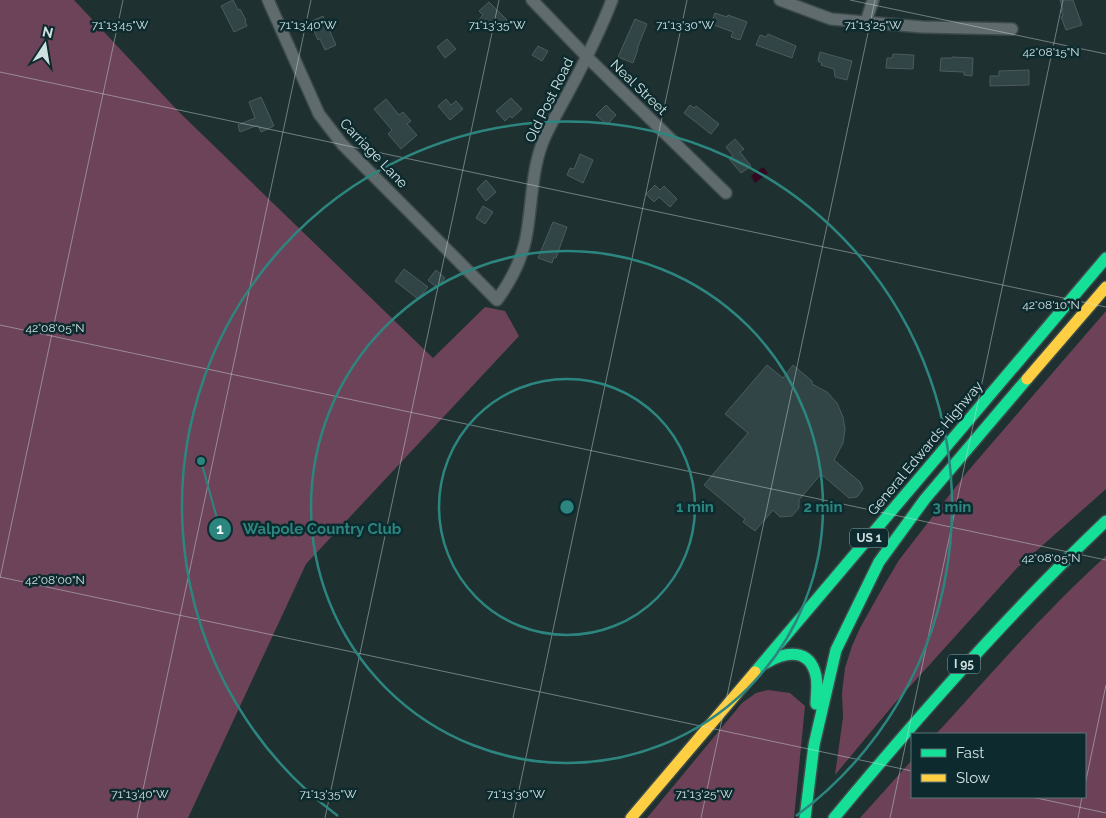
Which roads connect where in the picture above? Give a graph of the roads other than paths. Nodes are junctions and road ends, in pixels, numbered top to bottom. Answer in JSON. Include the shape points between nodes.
{"nodes":[{"id":1,"x":268,"y":0,"type":"edge"},
{"id":2,"x":532,"y":0,"type":"edge"},
{"id":3,"x":612,"y":0,"type":"edge"},
{"id":4,"x":780,"y":0,"type":"edge"},
{"id":5,"x":873,"y":0,"type":"edge"},
{"id":6,"x":866,"y":22,"type":"junction"},
{"id":7,"x":1012,"y":29,"type":"dead end"},
{"id":8,"x":587,"y":57,"type":"junction"},
{"id":9,"x":726,"y":193,"type":"dead end"},
{"id":10,"x":1106,"y":258,"type":"edge"},
{"id":11,"x":1106,"y":287,"type":"edge"},
{"id":12,"x":497,"y":300,"type":"joint"},
{"id":13,"x":1106,"y":521,"type":"edge"},
{"id":14,"x":757,"y":670,"type":"junction"},
{"id":15,"x":814,"y":745,"type":"junction"},
{"id":16,"x":631,"y":818,"type":"edge"},
{"id":17,"x":805,"y":818,"type":"edge"},
{"id":18,"x":834,"y":818,"type":"edge"}],
"edges":[{"from":1,"to":12,"type":"street","name":"Carriage Lane","via":[[319,114],[330,130]]},
{"from":2,"to":8,"type":"street","name":"Neal Street"},
{"from":3,"to":8,"type":"street","name":"Old Post Road"},
{"from":4,"to":6,"type":"street","via":[[831,18]]},
{"from":5,"to":6,"type":"street"},
{"from":6,"to":7,"type":"street"},
{"from":8,"to":9,"type":"street","name":"Neal Street"},
{"from":8,"to":12,"type":"street","name":"Old Post Road","via":[[541,147],[520,260],[511,281]]},
{"from":10,"to":14,"type":"main road","name":"General Edwards Highway","number":"US 1"},
{"from":11,"to":15,"type":"main road","number":"US 1","via":[[925,499],[879,562],[836,650]]},
{"from":13,"to":18,"type":"main road","number":"I 95","via":[[954,675]]},
{"from":14,"to":15,"type":"main road","via":[[772,659],[787,654],[799,655],[811,663],[817,682]]},
{"from":14,"to":16,"type":"main road","name":"General Edwards Highway","number":"US 1"},
{"from":15,"to":17,"type":"main road","number":"US 1"}]}
